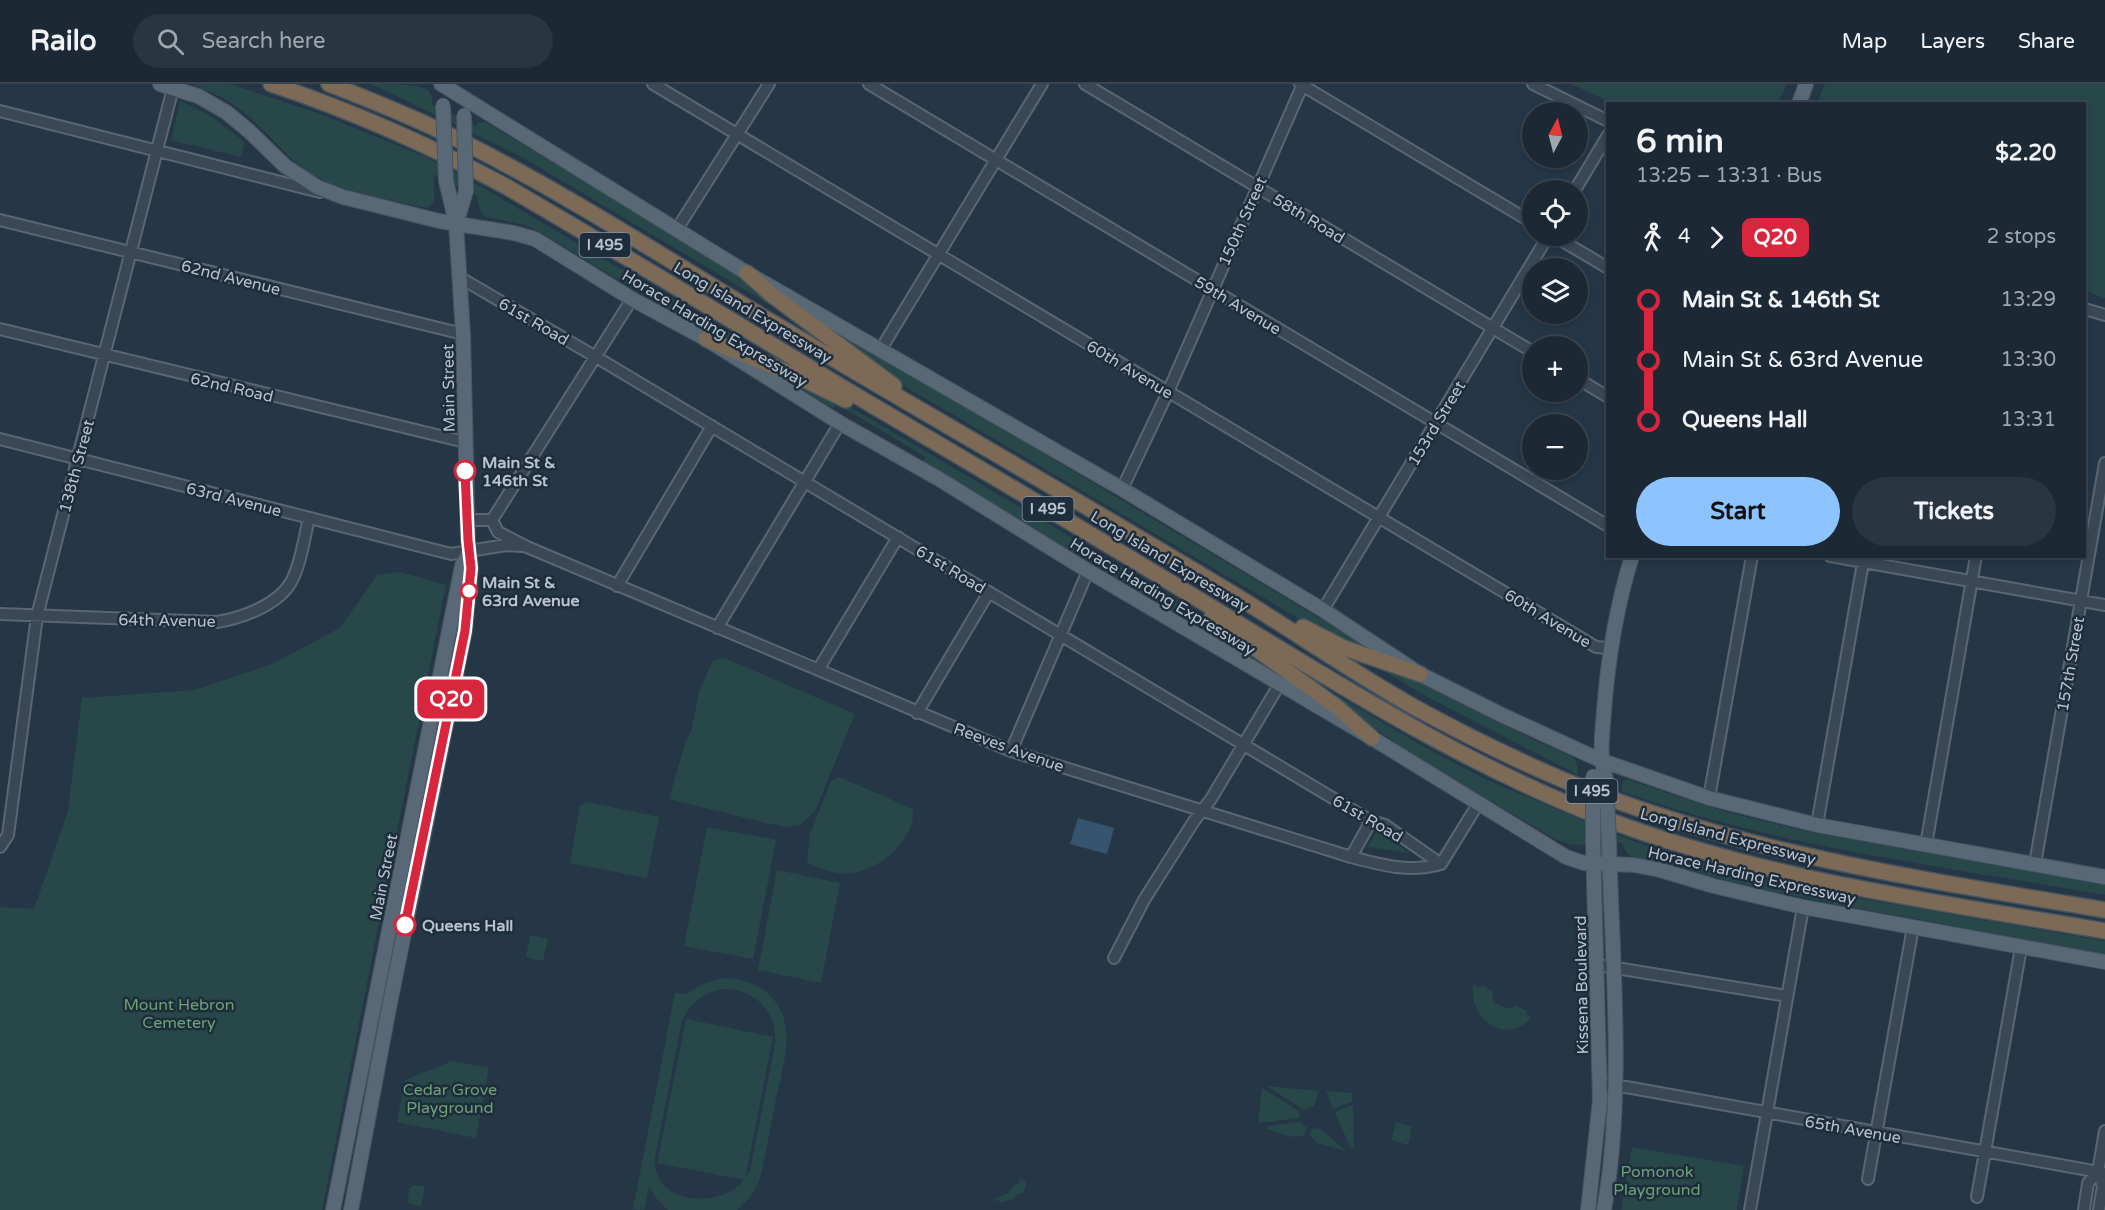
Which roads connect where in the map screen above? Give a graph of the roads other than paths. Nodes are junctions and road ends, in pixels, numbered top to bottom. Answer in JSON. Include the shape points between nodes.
{"nodes":[{"id":1,"x":271,"y":84,"type":"edge"},
{"id":2,"x":330,"y":84,"type":"edge"},
{"id":3,"x":653,"y":84,"type":"edge"},
{"id":4,"x":769,"y":84,"type":"edge"},
{"id":5,"x":869,"y":84,"type":"edge"},
{"id":6,"x":1042,"y":84,"type":"edge"},
{"id":7,"x":1085,"y":84,"type":"edge"},
{"id":8,"x":1302,"y":84,"type":"edge"},
{"id":9,"x":1533,"y":84,"type":"edge"},
{"id":10,"x":1806,"y":84,"type":"edge"},
{"id":11,"x":166,"y":86,"type":"edge"},
{"id":12,"x":450,"y":87,"type":"edge"},
{"id":13,"x":1800,"y":102,"type":"edge"},
{"id":14,"x":0,"y":111,"type":"edge"},
{"id":15,"x":1606,"y":121,"type":"edge"},
{"id":16,"x":737,"y":134,"type":"junction"},
{"id":17,"x":1606,"y":138,"type":"edge"},
{"id":18,"x":158,"y":150,"type":"junction"},
{"id":19,"x":996,"y":160,"type":"junction"},
{"id":20,"x":1581,"y":180,"type":"edge"},
{"id":21,"x":1257,"y":187,"type":"junction"},
{"id":22,"x":343,"y":197,"type":"junction"},
{"id":23,"x":1522,"y":216,"type":"edge"},
{"id":24,"x":0,"y":220,"type":"edge"},
{"id":25,"x":456,"y":223,"type":"junction"},
{"id":26,"x":677,"y":230,"type":"junction"},
{"id":27,"x":1542,"y":246,"type":"edge"},
{"id":28,"x":1571,"y":246,"type":"edge"},
{"id":29,"x":131,"y":253,"type":"junction"},
{"id":30,"x":940,"y":255,"type":"junction"},
{"id":31,"x":1606,"y":267,"type":"edge"},
{"id":32,"x":747,"y":273,"type":"junction"},
{"id":33,"x":459,"y":277,"type":"junction"},
{"id":34,"x":1212,"y":289,"type":"junction"},
{"id":35,"x":632,"y":299,"type":"junction"},
{"id":36,"x":2086,"y":309,"type":"edge"},
{"id":37,"x":2105,"y":315,"type":"edge"},
{"id":38,"x":1493,"y":328,"type":"junction"},
{"id":39,"x":0,"y":329,"type":"edge"},
{"id":40,"x":463,"y":334,"type":"junction"},
{"id":41,"x":706,"y":339,"type":"junction"},
{"id":42,"x":1522,"y":345,"type":"edge"},
{"id":43,"x":881,"y":349,"type":"junction"},
{"id":44,"x":105,"y":356,"type":"junction"},
{"id":45,"x":596,"y":357,"type":"junction"},
{"id":46,"x":1588,"y":385,"type":"edge"},
{"id":47,"x":1168,"y":392,"type":"junction"},
{"id":48,"x":1606,"y":396,"type":"edge"},
{"id":49,"x":931,"y":417,"type":"junction"},
{"id":50,"x":840,"y":423,"type":"junction"},
{"id":51,"x":1436,"y":423,"type":"junction"},
{"id":52,"x":712,"y":426,"type":"junction"},
{"id":53,"x":925,"y":436,"type":"junction"},
{"id":54,"x":0,"y":439,"type":"edge"},
{"id":55,"x":465,"y":442,"type":"junction"},
{"id":56,"x":78,"y":459,"type":"junction"},
{"id":57,"x":2105,"y":463,"type":"edge"},
{"id":58,"x":805,"y":481,"type":"junction"},
{"id":59,"x":1122,"y":489,"type":"junction"},
{"id":60,"x":1379,"y":517,"type":"junction"},
{"id":61,"x":309,"y":518,"type":"junction"},
{"id":62,"x":467,"y":520,"type":"junction"},
{"id":63,"x":492,"y":520,"type":"junction"},
{"id":64,"x":1606,"y":525,"type":"edge"},
{"id":65,"x":898,"y":537,"type":"junction"},
{"id":66,"x":527,"y":547,"type":"junction"},
{"id":67,"x":469,"y":552,"type":"junction"},
{"id":68,"x":1631,"y":558,"type":"edge"},
{"id":69,"x":1752,"y":558,"type":"edge"},
{"id":70,"x":1976,"y":558,"type":"edge"},
{"id":71,"x":1863,"y":559,"type":"edge"},
{"id":72,"x":1088,"y":571,"type":"junction"},
{"id":73,"x":1972,"y":581,"type":"junction"},
{"id":74,"x":1171,"y":582,"type":"junction"},
{"id":75,"x":617,"y":586,"type":"junction"},
{"id":76,"x":1229,"y":591,"type":"junction"},
{"id":77,"x":989,"y":592,"type":"junction"},
{"id":78,"x":2081,"y":600,"type":"junction"},
{"id":79,"x":2105,"y":604,"type":"edge"},
{"id":80,"x":1323,"y":610,"type":"junction"},
{"id":81,"x":0,"y":614,"type":"edge"},
{"id":82,"x":37,"y":616,"type":"junction"},
{"id":83,"x":717,"y":628,"type":"junction"},
{"id":84,"x":1062,"y":634,"type":"junction"},
{"id":85,"x":1610,"y":648,"type":"junction"},
{"id":86,"x":818,"y":670,"type":"junction"},
{"id":87,"x":1420,"y":674,"type":"junction"},
{"id":88,"x":1279,"y":685,"type":"junction"},
{"id":89,"x":917,"y":713,"type":"junction"},
{"id":90,"x":1372,"y":738,"type":"junction"},
{"id":91,"x":1244,"y":744,"type":"junction"},
{"id":92,"x":1011,"y":751,"type":"junction"},
{"id":93,"x":1600,"y":760,"type":"junction"},
{"id":94,"x":1599,"y":778,"type":"junction"},
{"id":95,"x":1709,"y":798,"type":"junction"},
{"id":96,"x":1478,"y":804,"type":"junction"},
{"id":97,"x":1202,"y":811,"type":"junction"},
{"id":98,"x":1371,"y":821,"type":"junction"},
{"id":99,"x":1816,"y":825,"type":"junction"},
{"id":100,"x":1926,"y":845,"type":"junction"},
{"id":101,"x":0,"y":847,"type":"edge"},
{"id":102,"x":1351,"y":857,"type":"junction"},
{"id":103,"x":1594,"y":863,"type":"junction"},
{"id":104,"x":1441,"y":864,"type":"junction"},
{"id":105,"x":1610,"y":864,"type":"junction"},
{"id":106,"x":2035,"y":864,"type":"junction"},
{"id":107,"x":2105,"y":877,"type":"edge"},
{"id":108,"x":1803,"y":907,"type":"junction"},
{"id":109,"x":2105,"y":910,"type":"edge"},
{"id":110,"x":1913,"y":927,"type":"junction"},
{"id":111,"x":2105,"y":931,"type":"edge"},
{"id":112,"x":2021,"y":948,"type":"junction"},
{"id":113,"x":1114,"y":957,"type":"dead end"},
{"id":114,"x":2105,"y":962,"type":"edge"},
{"id":115,"x":1598,"y":965,"type":"junction"},
{"id":116,"x":1614,"y":966,"type":"junction"},
{"id":117,"x":1787,"y":996,"type":"junction"},
{"id":118,"x":1600,"y":1085,"type":"junction"},
{"id":119,"x":1615,"y":1087,"type":"junction"},
{"id":120,"x":1767,"y":1114,"type":"junction"},
{"id":121,"x":2105,"y":1131,"type":"edge"},
{"id":122,"x":1876,"y":1132,"type":"junction"},
{"id":123,"x":1985,"y":1152,"type":"junction"},
{"id":124,"x":2101,"y":1172,"type":"edge"},
{"id":125,"x":1868,"y":1179,"type":"dead end"},
{"id":126,"x":1977,"y":1197,"type":"dead end"},
{"id":127,"x":333,"y":1210,"type":"edge"},
{"id":128,"x":351,"y":1210,"type":"edge"},
{"id":129,"x":1588,"y":1210,"type":"edge"},
{"id":130,"x":1604,"y":1210,"type":"edge"},
{"id":131,"x":1750,"y":1210,"type":"edge"},
{"id":132,"x":2084,"y":1210,"type":"edge"},
{"id":133,"x":2099,"y":1210,"type":"edge"}],
"edges":[{"from":1,"to":53,"type":"highway","name":"Long Island Expressway","number":"I 495","via":[[367,119],[490,178]]},
{"from":2,"to":49,"type":"highway","name":"Long Island Expressway","number":"I 495","via":[[436,129],[510,167]]},
{"from":3,"to":16,"type":"street","name":"60th Avenue"},
{"from":4,"to":16,"type":"street"},
{"from":5,"to":19,"type":"street","name":"59th Avenue"},
{"from":6,"to":19,"type":"street"},
{"from":7,"to":21,"type":"street","name":"58th Road"},
{"from":8,"to":21,"type":"street","name":"150th Street"},
{"from":8,"to":23,"type":"street"},
{"from":9,"to":15,"type":"street"},
{"from":10,"to":13,"type":"main road"},
{"from":11,"to":18,"type":"street","name":"138th Street"},
{"from":11,"to":22,"type":"main road","name":"Horace Harding Expressway","via":[[198,96],[226,112],[295,174]]},
{"from":12,"to":25,"type":"main road","name":"Main Street","bridge":true,"via":[[443,105],[446,181]]},
{"from":12,"to":25,"type":"main road","name":"Main Street","bridge":true,"via":[[464,115],[466,191]]},
{"from":12,"to":26,"type":"main road"},
{"from":14,"to":18,"type":"street"},
{"from":16,"to":26,"type":"street"},
{"from":16,"to":30,"type":"street","name":"60th Avenue"},
{"from":17,"to":20,"type":"street"},
{"from":18,"to":22,"type":"street"},
{"from":18,"to":29,"type":"street","name":"138th Street"},
{"from":19,"to":30,"type":"street"},
{"from":19,"to":34,"type":"street","name":"59th Avenue"},
{"from":21,"to":34,"type":"street","name":"150th Street"},
{"from":21,"to":38,"type":"street","name":"58th Road"},
{"from":22,"to":25,"type":"main road","name":"Horace Harding Expressway"},
{"from":24,"to":29,"type":"street","name":"62nd Avenue"},
{"from":25,"to":33,"type":"main road","name":"Main Street"},
{"from":25,"to":35,"type":"main road","name":"Horace Harding Expressway","via":[[536,239]]},
{"from":26,"to":32,"type":"main road"},
{"from":27,"to":38,"type":"street","name":"153rd Street"},
{"from":28,"to":31,"type":"street"},
{"from":29,"to":40,"type":"street","name":"62nd Avenue"},
{"from":29,"to":44,"type":"street","name":"138th Street"},
{"from":30,"to":43,"type":"street"},
{"from":30,"to":47,"type":"street","name":"60th Avenue"},
{"from":32,"to":43,"type":"main road"},
{"from":32,"to":49,"type":"highway"},
{"from":33,"to":40,"type":"main road","name":"Main Street"},
{"from":33,"to":45,"type":"street","name":"61st Road"},
{"from":34,"to":47,"type":"street","name":"150th Street"},
{"from":34,"to":51,"type":"street","name":"59th Avenue"},
{"from":35,"to":41,"type":"main road","name":"Horace Harding Expressway"},
{"from":35,"to":45,"type":"street"},
{"from":36,"to":37,"type":"street"},
{"from":38,"to":42,"type":"street","name":"58th Road"},
{"from":38,"to":51,"type":"street","name":"153rd Street"},
{"from":39,"to":44,"type":"street","name":"62nd Road"},
{"from":40,"to":55,"type":"main road","name":"Main Street"},
{"from":41,"to":50,"type":"main road","name":"Horace Harding Expressway"},
{"from":41,"to":53,"type":"highway"},
{"from":43,"to":59,"type":"main road"},
{"from":44,"to":55,"type":"street","name":"62nd Road"},
{"from":44,"to":56,"type":"street","name":"138th Street"},
{"from":45,"to":52,"type":"street","name":"61st Road"},
{"from":45,"to":63,"type":"street"},
{"from":46,"to":48,"type":"street"},
{"from":47,"to":59,"type":"street","name":"150th Street"},
{"from":47,"to":60,"type":"street","name":"60th Avenue"},
{"from":49,"to":76,"type":"highway","name":"Long Island Expressway","number":"I 495"},
{"from":50,"to":58,"type":"street"},
{"from":50,"to":72,"type":"main road","name":"Horace Harding Expressway"},
{"from":51,"to":60,"type":"street","name":"153rd Street"},
{"from":51,"to":64,"type":"street","name":"59th Avenue"},
{"from":52,"to":58,"type":"street","name":"61st Road"},
{"from":52,"to":75,"type":"street"},
{"from":53,"to":74,"type":"highway","name":"Long Island Expressway","number":"I 495"},
{"from":54,"to":56,"type":"street","name":"63rd Avenue"},
{"from":55,"to":62,"type":"main road","name":"Main Street"},
{"from":56,"to":61,"type":"street","name":"63rd Avenue"},
{"from":56,"to":82,"type":"street","name":"138th Street"},
{"from":57,"to":78,"type":"street","name":"157th Street"},
{"from":58,"to":65,"type":"street","name":"61st Road"},
{"from":58,"to":83,"type":"street"},
{"from":59,"to":80,"type":"main road"},
{"from":60,"to":80,"type":"street","name":"153rd Street"},
{"from":60,"to":85,"type":"street","name":"60th Avenue","via":[[1596,647]]},
{"from":61,"to":67,"type":"street","name":"63rd Avenue","via":[[451,554]]},
{"from":61,"to":82,"type":"street","name":"64th Avenue","via":[[294,575],[285,591],[229,620]]},
{"from":62,"to":63,"type":"street"},
{"from":62,"to":67,"type":"main road","name":"Main Street"},
{"from":63,"to":66,"type":"street","name":"Reeves Avenue","via":[[498,532]]},
{"from":65,"to":77,"type":"street","name":"61st Road"},
{"from":65,"to":86,"type":"street"},
{"from":66,"to":67,"type":"street","name":"Reeves Avenue","via":[[506,545]]},
{"from":66,"to":75,"type":"street","name":"Reeves Avenue"},
{"from":67,"to":127,"type":"main road","name":"Main Street","via":[[462,566]]},
{"from":67,"to":128,"type":"main road","name":"Main Street","via":[[465,631]]},
{"from":68,"to":85,"type":"main road","name":"Kissena Boulevard"},
{"from":69,"to":95,"type":"street"},
{"from":70,"to":73,"type":"street"},
{"from":71,"to":73,"type":"street"},
{"from":71,"to":99,"type":"street"},
{"from":72,"to":84,"type":"street"},
{"from":72,"to":88,"type":"main road","name":"Horace Harding Expressway"},
{"from":73,"to":78,"type":"street"},
{"from":73,"to":100,"type":"street"},
{"from":74,"to":90,"type":"highway","via":[[1217,621],[1337,707]]},
{"from":74,"to":111,"type":"highway","name":"Long Island Expressway","number":"I 495","via":[[1403,723],[1535,790],[1610,820],[1770,869]]},
{"from":75,"to":83,"type":"street","name":"Reeves Avenue"},
{"from":76,"to":87,"type":"highway","via":[[1344,648]]},
{"from":76,"to":109,"type":"highway","name":"Long Island Expressway","number":"I 495","via":[[1410,705],[1542,771],[1620,802],[1774,849]]},
{"from":77,"to":84,"type":"street","name":"61st Road"},
{"from":77,"to":89,"type":"street"},
{"from":78,"to":79,"type":"street"},
{"from":78,"to":106,"type":"street","name":"157th Street"},
{"from":80,"to":87,"type":"main road"},
{"from":81,"to":82,"type":"street","name":"64th Avenue"},
{"from":82,"to":101,"type":"street","name":"138th Street","via":[[8,835]]},
{"from":83,"to":86,"type":"street","name":"Reeves Avenue"},
{"from":84,"to":91,"type":"street","name":"61st Road"},
{"from":84,"to":92,"type":"street"},
{"from":85,"to":93,"type":"main road","name":"Kissena Boulevard"},
{"from":86,"to":89,"type":"street","name":"Reeves Avenue"},
{"from":87,"to":93,"type":"main road"},
{"from":88,"to":90,"type":"main road","name":"Horace Harding Expressway"},
{"from":88,"to":91,"type":"street"},
{"from":89,"to":92,"type":"street","name":"Reeves Avenue"},
{"from":90,"to":96,"type":"main road","name":"Horace Harding Expressway"},
{"from":91,"to":97,"type":"street"},
{"from":91,"to":98,"type":"street","name":"61st Road"},
{"from":92,"to":97,"type":"street","name":"Reeves Avenue"},
{"from":93,"to":94,"type":"main road","name":"Kissena Boulevard"},
{"from":93,"to":95,"type":"main road"},
{"from":94,"to":103,"type":"main road","name":"Kissena Boulevard","bridge":true},
{"from":94,"to":105,"type":"main road","name":"Kissena Boulevard","bridge":true},
{"from":95,"to":99,"type":"main road"},
{"from":96,"to":103,"type":"main road","name":"Horace Harding Expressway","via":[[1566,857]]},
{"from":96,"to":104,"type":"street"},
{"from":97,"to":102,"type":"street","name":"Reeves Avenue"},
{"from":97,"to":113,"type":"street","via":[[1144,900]]},
{"from":98,"to":102,"type":"street"},
{"from":98,"to":104,"type":"street","name":"61st Road","via":[[1385,825]]},
{"from":99,"to":100,"type":"main road"},
{"from":100,"to":106,"type":"main road"},
{"from":102,"to":104,"type":"street","name":"Reeves Avenue","via":[[1395,867],[1426,868]]},
{"from":103,"to":105,"type":"main road","name":"Horace Harding Expressway"},
{"from":103,"to":115,"type":"main road","name":"Kissena Boulevard"},
{"from":105,"to":108,"type":"main road","name":"Horace Harding Expressway","via":[[1660,870]]},
{"from":105,"to":116,"type":"main road","name":"Kissena Boulevard"},
{"from":106,"to":107,"type":"main road"},
{"from":108,"to":110,"type":"main road","name":"Horace Harding Expressway"},
{"from":108,"to":117,"type":"street"},
{"from":110,"to":112,"type":"main road","name":"Horace Harding Expressway"},
{"from":110,"to":122,"type":"street"},
{"from":112,"to":114,"type":"main road","name":"Horace Harding Expressway"},
{"from":112,"to":123,"type":"street"},
{"from":115,"to":116,"type":"street"},
{"from":115,"to":118,"type":"main road","name":"Kissena Boulevard"},
{"from":116,"to":117,"type":"street"},
{"from":116,"to":119,"type":"main road","name":"Kissena Boulevard"},
{"from":117,"to":120,"type":"street"},
{"from":118,"to":119,"type":"street","name":"65th Avenue"},
{"from":118,"to":129,"type":"main road","name":"Kissena Boulevard"},
{"from":119,"to":120,"type":"street","name":"65th Avenue"},
{"from":119,"to":130,"type":"main road","name":"Kissena Boulevard"},
{"from":120,"to":122,"type":"street","name":"65th Avenue"},
{"from":120,"to":131,"type":"street"},
{"from":121,"to":124,"type":"street"},
{"from":122,"to":123,"type":"street","name":"65th Avenue"},
{"from":122,"to":125,"type":"street"},
{"from":123,"to":124,"type":"street","name":"65th Avenue"},
{"from":123,"to":126,"type":"street"},
{"from":124,"to":132,"type":"street","via":[[2088,1183]]},
{"from":124,"to":133,"type":"street"}]}
